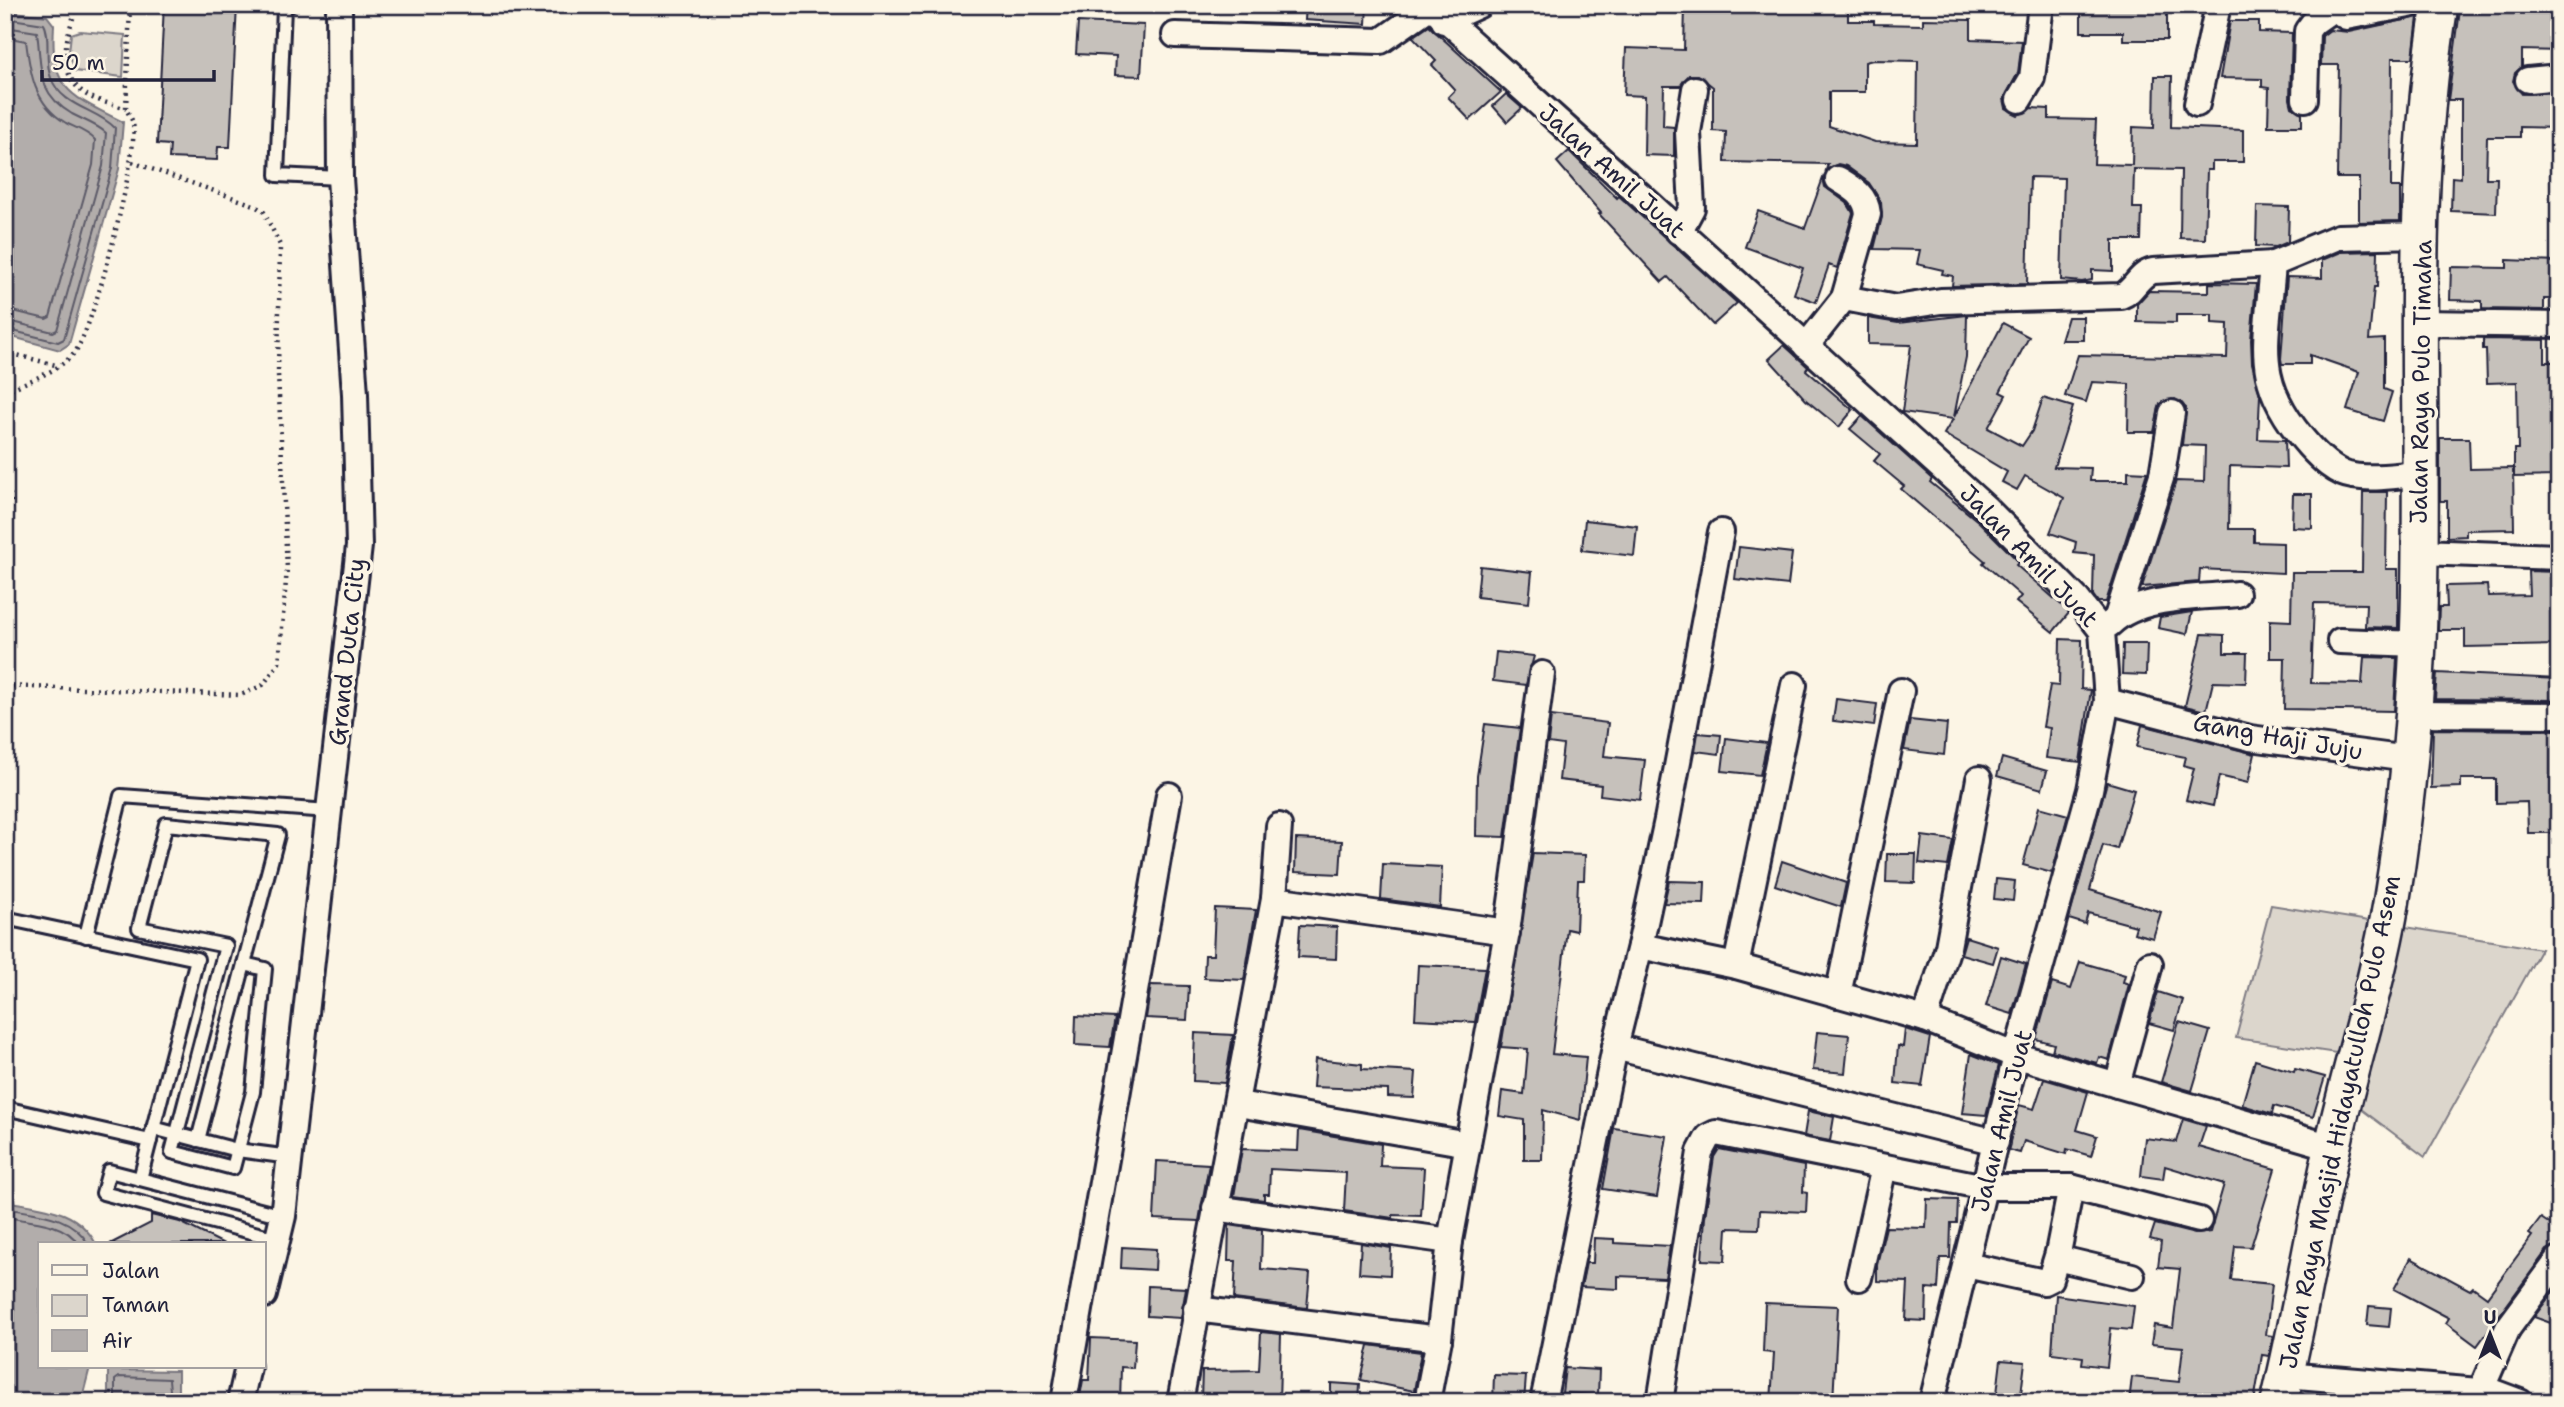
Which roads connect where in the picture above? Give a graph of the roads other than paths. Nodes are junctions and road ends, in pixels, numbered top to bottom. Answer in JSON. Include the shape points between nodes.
{"nodes":[{"id":1,"x":290,"y":5,"type":"edge"},
{"id":2,"x":338,"y":5,"type":"edge"},
{"id":3,"x":1479,"y":5,"type":"edge"},
{"id":4,"x":2041,"y":5,"type":"edge"},
{"id":5,"x":2218,"y":5,"type":"edge"},
{"id":6,"x":2409,"y":5,"type":"edge"},
{"id":7,"x":2440,"y":5,"type":"edge"},
{"id":8,"x":2332,"y":7,"type":"edge"},
{"id":9,"x":1435,"y":11,"type":"edge"},
{"id":10,"x":1175,"y":35,"type":"dead end"},
{"id":11,"x":2559,"y":78,"type":"edge"},
{"id":12,"x":2528,"y":80,"type":"dead end"},
{"id":13,"x":1695,"y":89,"type":"dead end"},
{"id":14,"x":2305,"y":99,"type":"dead end"},
{"id":15,"x":2019,"y":100,"type":"dead end"},
{"id":16,"x":2197,"y":104,"type":"dead end"},
{"id":17,"x":340,"y":178,"type":"junction"},
{"id":18,"x":1838,"y":179,"type":"dead end"},
{"id":19,"x":1679,"y":232,"type":"junction"},
{"id":20,"x":2422,"y":235,"type":"junction"},
{"id":21,"x":2273,"y":264,"type":"junction"},
{"id":22,"x":1844,"y":298,"type":"junction"},
{"id":23,"x":2418,"y":323,"type":"junction"},
{"id":24,"x":2559,"y":325,"type":"edge"},
{"id":25,"x":1806,"y":346,"type":"junction"},
{"id":26,"x":2172,"y":413,"type":"dead end"},
{"id":27,"x":2419,"y":474,"type":"junction"},
{"id":28,"x":1721,"y":531,"type":"dead end"},
{"id":29,"x":2420,"y":552,"type":"junction"},
{"id":30,"x":2559,"y":558,"type":"edge"},
{"id":31,"x":2237,"y":594,"type":"dead end"},
{"id":32,"x":2110,"y":624,"type":"junction"},
{"id":33,"x":2340,"y":641,"type":"dead end"},
{"id":34,"x":2417,"y":644,"type":"junction"},
{"id":35,"x":1542,"y":674,"type":"dead end"},
{"id":36,"x":1794,"y":685,"type":"dead end"},
{"id":37,"x":1901,"y":691,"type":"dead end"},
{"id":38,"x":2107,"y":701,"type":"junction"},
{"id":39,"x":2412,"y":714,"type":"junction"},
{"id":40,"x":2559,"y":715,"type":"edge"},
{"id":41,"x":2408,"y":759,"type":"junction"},
{"id":42,"x":1979,"y":779,"type":"dead end"},
{"id":43,"x":1169,"y":795,"type":"dead end"},
{"id":44,"x":329,"y":811,"type":"junction"},
{"id":45,"x":1279,"y":826,"type":"dead end"},
{"id":46,"x":1274,"y":900,"type":"junction"},
{"id":47,"x":5,"y":918,"type":"edge"},
{"id":48,"x":1507,"y":932,"type":"junction"},
{"id":49,"x":86,"y":936,"type":"junction"},
{"id":50,"x":1640,"y":946,"type":"junction"},
{"id":51,"x":244,"y":964,"type":"junction"},
{"id":52,"x":2150,"y":964,"type":"dead end"},
{"id":53,"x":1736,"y":966,"type":"junction"},
{"id":54,"x":1838,"y":995,"type":"junction"},
{"id":55,"x":1925,"y":1019,"type":"junction"},
{"id":56,"x":1615,"y":1047,"type":"junction"},
{"id":57,"x":2013,"y":1055,"type":"junction"},
{"id":58,"x":2117,"y":1085,"type":"junction"},
{"id":59,"x":1238,"y":1104,"type":"junction"},
{"id":60,"x":5,"y":1108,"type":"edge"},
{"id":61,"x":153,"y":1128,"type":"junction"},
{"id":62,"x":177,"y":1134,"type":"junction"},
{"id":63,"x":198,"y":1140,"type":"junction"},
{"id":64,"x":150,"y":1141,"type":"junction"},
{"id":65,"x":1991,"y":1141,"type":"junction"},
{"id":66,"x":1468,"y":1144,"type":"junction"},
{"id":67,"x":2332,"y":1147,"type":"junction"},
{"id":68,"x":237,"y":1150,"type":"junction"},
{"id":69,"x":290,"y":1157,"type":"junction"},
{"id":70,"x":1884,"y":1167,"type":"junction"},
{"id":71,"x":140,"y":1179,"type":"junction"},
{"id":72,"x":1980,"y":1186,"type":"junction"},
{"id":73,"x":2071,"y":1186,"type":"junction"},
{"id":74,"x":1215,"y":1208,"type":"junction"},
{"id":75,"x":2199,"y":1220,"type":"dead end"},
{"id":76,"x":280,"y":1227,"type":"junction"},
{"id":77,"x":1450,"y":1241,"type":"junction"},
{"id":78,"x":2058,"y":1253,"type":"junction"},
{"id":79,"x":2559,"y":1259,"type":"edge"},
{"id":80,"x":1966,"y":1265,"type":"junction"},
{"id":81,"x":2132,"y":1276,"type":"dead end"},
{"id":82,"x":1859,"y":1278,"type":"dead end"},
{"id":83,"x":266,"y":1286,"type":"edge"},
{"id":84,"x":1196,"y":1309,"type":"junction"},
{"id":85,"x":1438,"y":1339,"type":"junction"},
{"id":86,"x":248,"y":1368,"type":"edge"},
{"id":87,"x":2282,"y":1388,"type":"edge"},
{"id":88,"x":2491,"y":1392,"type":"junction"},
{"id":89,"x":240,"y":1402,"type":"edge"},
{"id":90,"x":1064,"y":1402,"type":"edge"},
{"id":91,"x":1180,"y":1402,"type":"edge"},
{"id":92,"x":1427,"y":1402,"type":"edge"},
{"id":93,"x":1543,"y":1402,"type":"edge"},
{"id":94,"x":1660,"y":1402,"type":"edge"},
{"id":95,"x":1932,"y":1402,"type":"edge"},
{"id":96,"x":2520,"y":1402,"type":"edge"}],
"edges":[{"from":1,"to":17,"type":"lane","via":[[284,7],[276,175]]},
{"from":2,"to":17,"type":"street","name":"Grand Duta City"},
{"from":3,"to":9,"type":"street"},
{"from":4,"to":15,"type":"street","via":[[2032,78]]},
{"from":5,"to":16,"type":"street"},
{"from":6,"to":8,"type":"street","via":[[2351,18]]},
{"from":7,"to":20,"type":"street","name":"Jalan Raya Pulo Timaha","via":[[2429,72]]},
{"from":8,"to":14,"type":"street","via":[[2307,32]]},
{"from":9,"to":10,"type":"street","via":[[1381,41]]},
{"from":9,"to":19,"type":"street","name":"Jalan Amil Juat"},
{"from":11,"to":12,"type":"street"},
{"from":13,"to":19,"type":"street","via":[[1688,132],[1692,208]]},
{"from":17,"to":44,"type":"street","name":"Grand Duta City","via":[[355,394],[359,546]]},
{"from":18,"to":22,"type":"street","via":[[1857,191],[1867,203],[1868,214]]},
{"from":19,"to":25,"type":"street","name":"Jalan Amil Juat"},
{"from":20,"to":21,"type":"street","via":[[2338,237]]},
{"from":20,"to":23,"type":"street","name":"Jalan Raya Pulo Timaha"},
{"from":21,"to":22,"type":"street","via":[[2153,271],[2143,274],[2121,296],[1941,301],[1896,308]]},
{"from":21,"to":27,"type":"street","via":[[2266,363],[2270,387],[2282,412],[2316,454],[2353,477]]},
{"from":22,"to":25,"type":"street"},
{"from":23,"to":24,"type":"street"},
{"from":23,"to":27,"type":"street","name":"Jalan Raya Pulo Timaha"},
{"from":25,"to":32,"type":"street","name":"Jalan Amil Juat","via":[[1987,509],[2077,599]]},
{"from":26,"to":32,"type":"street","via":[[2162,475]]},
{"from":27,"to":29,"type":"street","name":"Jalan Raya Pulo Timaha"},
{"from":28,"to":50,"type":"street"},
{"from":29,"to":30,"type":"street"},
{"from":29,"to":34,"type":"street","name":"Jalan Raya Pulo Timaha"},
{"from":31,"to":32,"type":"street","via":[[2156,604]]},
{"from":32,"to":38,"type":"street","name":"Jalan Amil Juat"},
{"from":33,"to":34,"type":"street"},
{"from":34,"to":39,"type":"street","name":"Jalan Raya Pulo Timaha"},
{"from":35,"to":48,"type":"street"},
{"from":36,"to":53,"type":"street"},
{"from":37,"to":54,"type":"street"},
{"from":38,"to":41,"type":"street","name":"Gang Haji Juju","via":[[2250,738]]},
{"from":38,"to":57,"type":"street","name":"Jalan Amil Juat","via":[[2090,790]]},
{"from":39,"to":40,"type":"street"},
{"from":39,"to":41,"type":"street","name":"Jalan Raya Pulo Timaha"},
{"from":41,"to":67,"type":"street","name":"Jalan Raya Masjid Hidayatulloh Pulo Asem","via":[[2390,909]]},
{"from":42,"to":55,"type":"street","via":[[1948,947]]},
{"from":43,"to":90,"type":"street"},
{"from":44,"to":49,"type":"lane","via":[[121,796]]},
{"from":44,"to":69,"type":"street","name":"Grand Duta City"},
{"from":45,"to":46,"type":"street"},
{"from":46,"to":48,"type":"street"},
{"from":46,"to":59,"type":"street"},
{"from":47,"to":49,"type":"lane"},
{"from":48,"to":66,"type":"street"},
{"from":49,"to":61,"type":"lane","via":[[197,960]]},
{"from":50,"to":53,"type":"street"},
{"from":50,"to":56,"type":"street"},
{"from":51,"to":62,"type":"lane","via":[[278,835],[166,824],[139,928],[226,946]]},
{"from":51,"to":63,"type":"lane"},
{"from":51,"to":68,"type":"lane","via":[[265,969],[253,1092]]},
{"from":52,"to":58,"type":"street"},
{"from":53,"to":54,"type":"street"},
{"from":54,"to":55,"type":"street"},
{"from":55,"to":57,"type":"street"},
{"from":56,"to":65,"type":"street"},
{"from":56,"to":93,"type":"street"},
{"from":57,"to":58,"type":"street"},
{"from":57,"to":65,"type":"street","name":"Jalan Amil Juat"},
{"from":58,"to":67,"type":"street"},
{"from":59,"to":66,"type":"street"},
{"from":59,"to":74,"type":"street"},
{"from":60,"to":64,"type":"lane"},
{"from":61,"to":62,"type":"lane"},
{"from":61,"to":64,"type":"lane"},
{"from":62,"to":63,"type":"lane"},
{"from":62,"to":68,"type":"lane","via":[[172,1152],[233,1168]]},
{"from":63,"to":68,"type":"lane"},
{"from":64,"to":71,"type":"lane"},
{"from":65,"to":72,"type":"street","name":"Jalan Amil Juat"},
{"from":66,"to":77,"type":"street"},
{"from":67,"to":87,"type":"street","name":"Jalan Raya Masjid Hidayatulloh Pulo Asem"},
{"from":68,"to":69,"type":"lane"},
{"from":69,"to":76,"type":"street","name":"Grand Duta City"},
{"from":70,"to":72,"type":"street"},
{"from":70,"to":82,"type":"street"},
{"from":70,"to":94,"type":"street","via":[[1722,1133],[1708,1137],[1700,1152]]},
{"from":71,"to":76,"type":"lane"},
{"from":71,"to":76,"type":"lane","via":[[108,1171],[103,1193]]},
{"from":72,"to":73,"type":"street"},
{"from":72,"to":80,"type":"street","name":"Jalan Amil Juat"},
{"from":73,"to":75,"type":"street"},
{"from":73,"to":78,"type":"street"},
{"from":74,"to":77,"type":"street"},
{"from":74,"to":84,"type":"street"},
{"from":76,"to":83,"type":"street","name":"Grand Duta City"},
{"from":77,"to":85,"type":"street"},
{"from":78,"to":80,"type":"street","via":[[2050,1279],[2044,1282]]},
{"from":78,"to":81,"type":"street","via":[[2069,1262]]},
{"from":79,"to":88,"type":"street","via":[[2508,1328],[2485,1383]]},
{"from":80,"to":95,"type":"street","name":"Jalan Amil Juat"},
{"from":84,"to":85,"type":"street"},
{"from":84,"to":91,"type":"street"},
{"from":85,"to":92,"type":"street"},
{"from":86,"to":89,"type":"street"},
{"from":87,"to":88,"type":"street"},
{"from":88,"to":96,"type":"street"}]}
